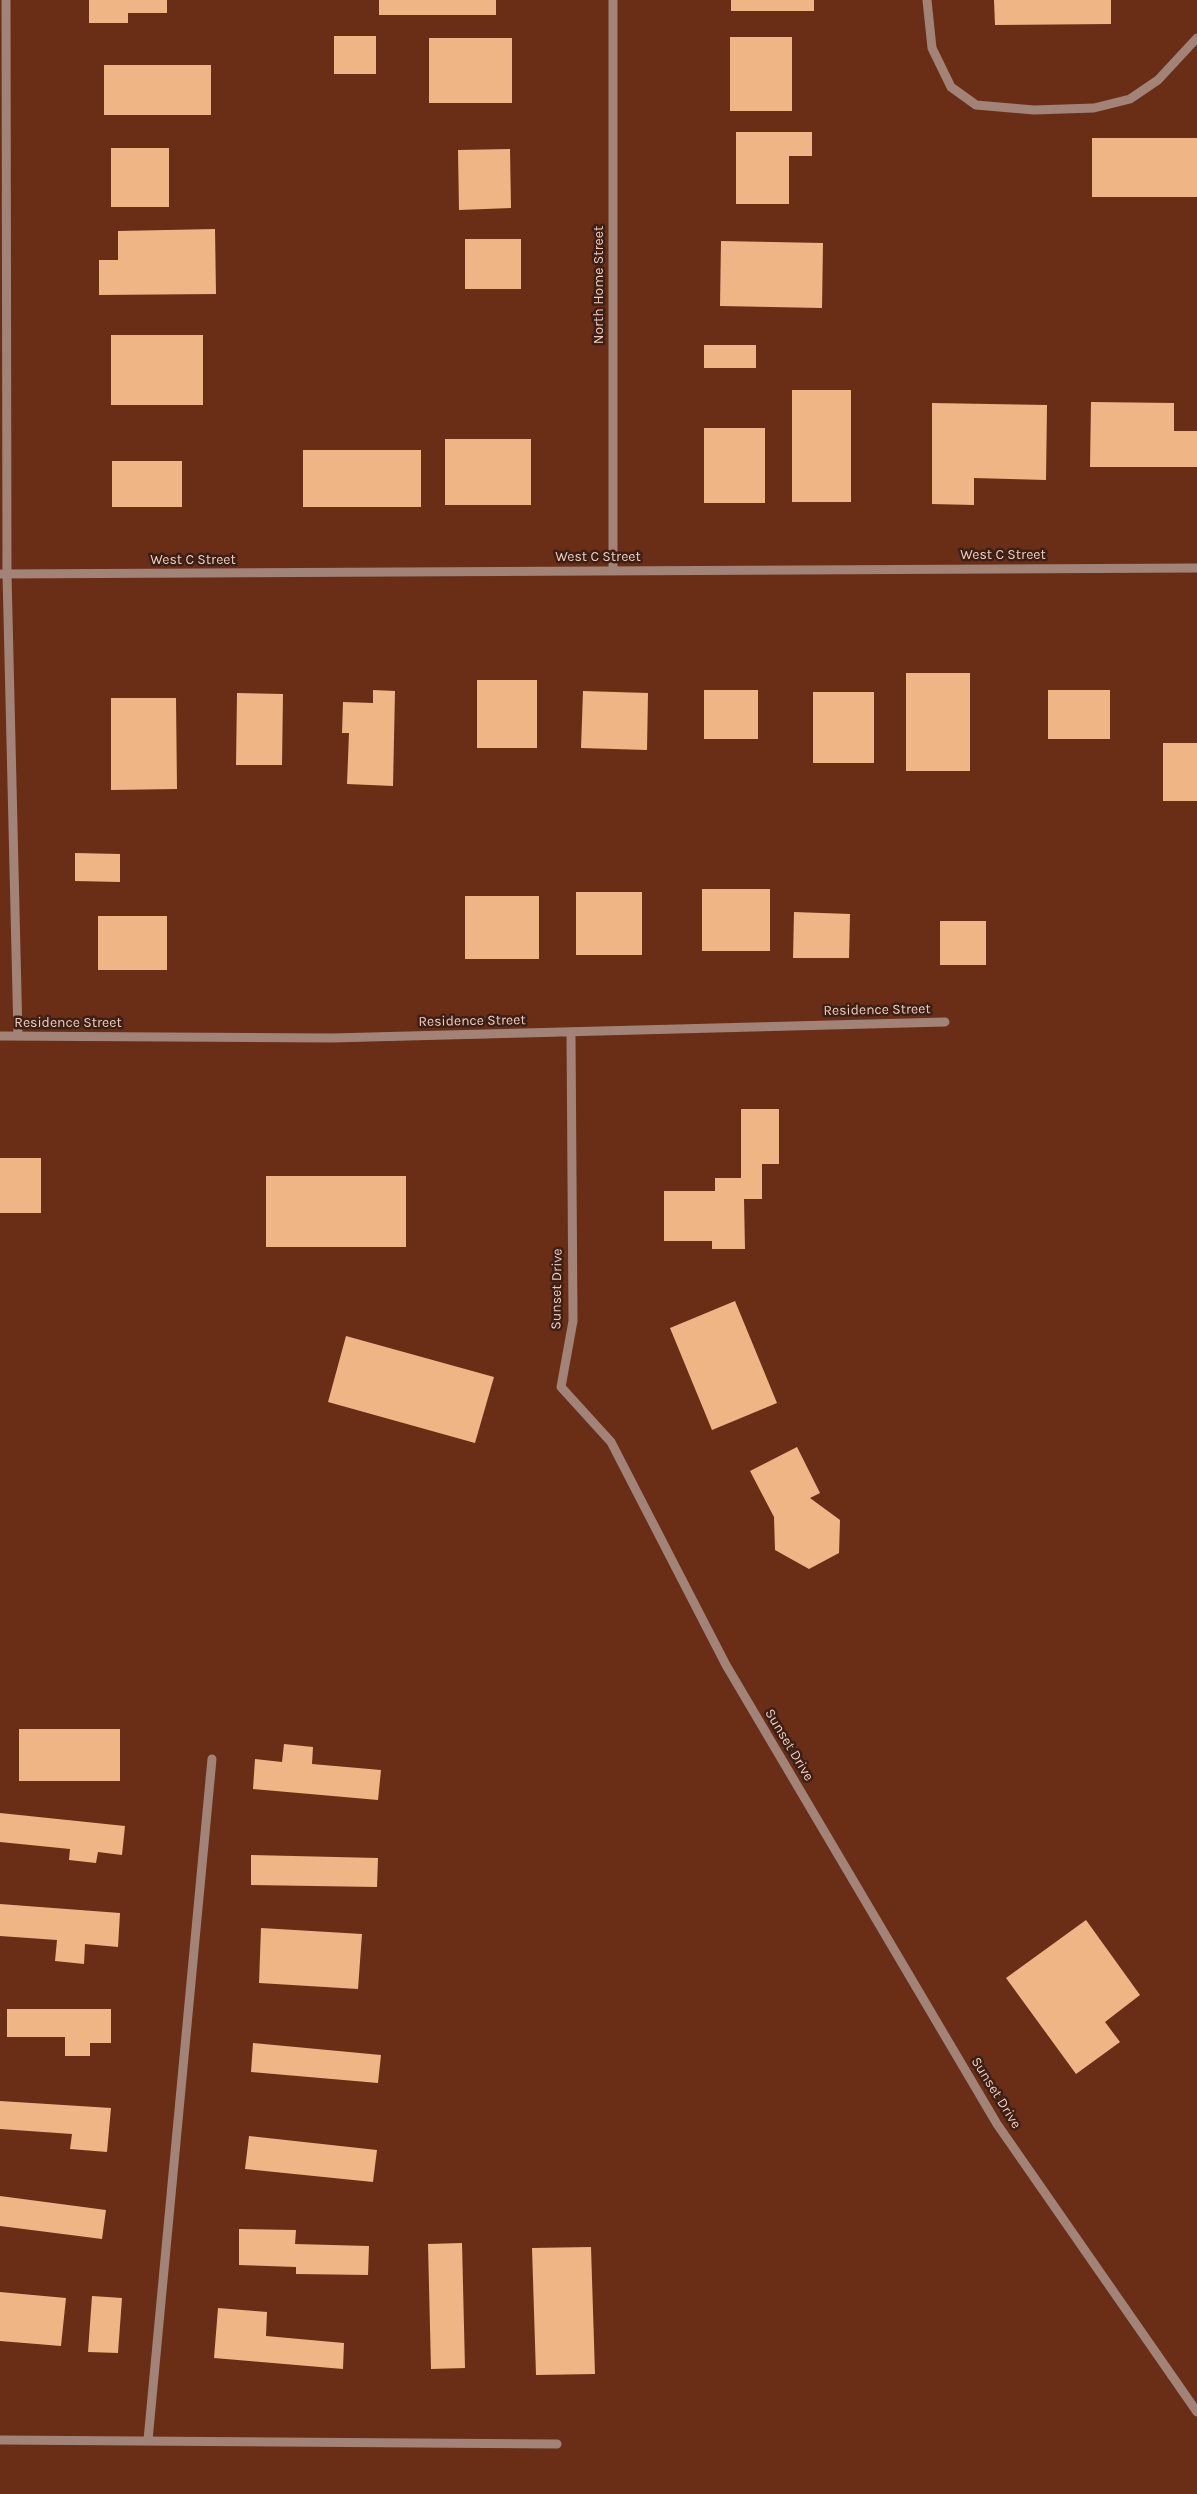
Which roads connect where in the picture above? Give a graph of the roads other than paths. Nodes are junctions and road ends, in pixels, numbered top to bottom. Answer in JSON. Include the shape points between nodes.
{"nodes":[{"id":1,"x":6,"y":0,"type":"edge"},
{"id":2,"x":613,"y":0,"type":"edge"},
{"id":3,"x":927,"y":0,"type":"edge"},
{"id":4,"x":1197,"y":38,"type":"edge"},
{"id":5,"x":1197,"y":568,"type":"edge"},
{"id":6,"x":613,"y":571,"type":"junction"},
{"id":7,"x":4,"y":574,"type":"edge"},
{"id":8,"x":945,"y":1022,"type":"dead end"},
{"id":9,"x":571,"y":1032,"type":"junction"},
{"id":10,"x":0,"y":1036,"type":"edge"},
{"id":11,"x":18,"y":1036,"type":"junction"},
{"id":12,"x":212,"y":1759,"type":"dead end"},
{"id":13,"x":1197,"y":2412,"type":"edge"},
{"id":14,"x":0,"y":2440,"type":"edge"},
{"id":15,"x":148,"y":2440,"type":"junction"},
{"id":16,"x":558,"y":2444,"type":"dead end"}],
"edges":[{"from":1,"to":7,"type":"street"},
{"from":2,"to":6,"type":"street","name":"North Home Street"},
{"from":3,"to":4,"type":"street","via":[[932,48],[951,87],[976,105],[1034,110],[1094,108],[1130,99],[1158,80]]},
{"from":5,"to":6,"type":"street","name":"West C Street"},
{"from":6,"to":7,"type":"street","name":"West C Street"},
{"from":7,"to":11,"type":"street"},
{"from":8,"to":9,"type":"street","name":"Residence Street"},
{"from":9,"to":11,"type":"street","name":"Residence Street","via":[[332,1038]]},
{"from":9,"to":13,"type":"street","name":"Sunset Drive","via":[[573,1321],[561,1387],[611,1442],[726,1665],[998,2124]]},
{"from":10,"to":11,"type":"street","name":"Residence Street"},
{"from":12,"to":15,"type":"street"},
{"from":14,"to":15,"type":"street"},
{"from":15,"to":16,"type":"street"}]}
